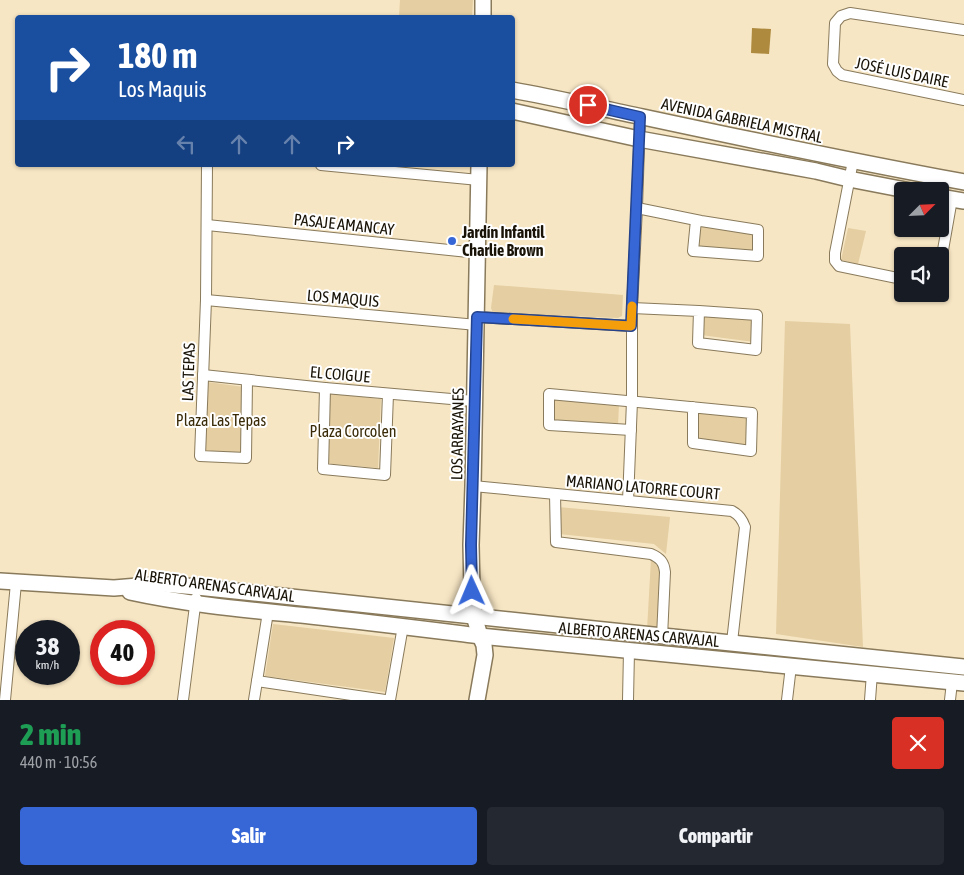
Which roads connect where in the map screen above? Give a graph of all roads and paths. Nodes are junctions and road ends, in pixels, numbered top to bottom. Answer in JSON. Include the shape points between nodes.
{"nodes":[{"id":1,"x":483,"y":0,"type":"edge"},
{"id":2,"x":482,"y":15,"type":"edge"},
{"id":3,"x":964,"y":30,"type":"edge"},
{"id":4,"x":515,"y":91,"type":"edge"},
{"id":5,"x":964,"y":100,"type":"edge"},
{"id":6,"x":515,"y":112,"type":"edge"},
{"id":7,"x":640,"y":117,"type":"junction"},
{"id":8,"x":639,"y":139,"type":"junction"},
{"id":9,"x":853,"y":161,"type":"junction"},
{"id":10,"x":207,"y":167,"type":"edge"},
{"id":11,"x":366,"y":167,"type":"edge"},
{"id":12,"x":479,"y":172,"type":"edge"},
{"id":13,"x":849,"y":180,"type":"junction"},
{"id":14,"x":964,"y":182,"type":"edge"},
{"id":15,"x":894,"y":188,"type":"edge"},
{"id":16,"x":952,"y":199,"type":"edge"},
{"id":17,"x":637,"y":208,"type":"junction"},
{"id":18,"x":696,"y":220,"type":"junction"},
{"id":19,"x":207,"y":225,"type":"junction"},
{"id":20,"x":944,"y":247,"type":"edge"},
{"id":21,"x":478,"y":253,"type":"junction"},
{"id":22,"x":894,"y":277,"type":"edge"},
{"id":23,"x":206,"y":300,"type":"junction"},
{"id":24,"x":632,"y":308,"type":"junction"},
{"id":25,"x":699,"y":311,"type":"junction"},
{"id":26,"x":477,"y":321,"type":"junction"},
{"id":27,"x":631,"y":326,"type":"junction"},
{"id":28,"x":202,"y":375,"type":"junction"},
{"id":29,"x":247,"y":380,"type":"junction"},
{"id":30,"x":325,"y":388,"type":"junction"},
{"id":31,"x":388,"y":394,"type":"junction"},
{"id":32,"x":474,"y":401,"type":"junction"},
{"id":33,"x":632,"y":401,"type":"junction"},
{"id":34,"x":693,"y":407,"type":"junction"},
{"id":35,"x":631,"y":430,"type":"junction"},
{"id":36,"x":473,"y":486,"type":"junction"},
{"id":37,"x":555,"y":494,"type":"junction"},
{"id":38,"x":628,"y":501,"type":"junction"},
{"id":39,"x":0,"y":582,"type":"edge"},
{"id":40,"x":16,"y":583,"type":"junction"},
{"id":41,"x":198,"y":587,"type":"junction"},
{"id":42,"x":114,"y":588,"type":"junction"},
{"id":43,"x":313,"y":600,"type":"junction"},
{"id":44,"x":196,"y":604,"type":"junction"},
{"id":45,"x":268,"y":612,"type":"junction"},
{"id":46,"x":310,"y":616,"type":"junction"},
{"id":47,"x":474,"y":616,"type":"junction"},
{"id":48,"x":403,"y":626,"type":"junction"},
{"id":49,"x":480,"y":636,"type":"junction"},
{"id":50,"x":662,"y":637,"type":"junction"},
{"id":51,"x":732,"y":642,"type":"junction"},
{"id":52,"x":629,"y":651,"type":"junction"},
{"id":53,"x":791,"y":666,"type":"junction"},
{"id":54,"x":964,"y":667,"type":"edge"},
{"id":55,"x":872,"y":674,"type":"junction"},
{"id":56,"x":257,"y":681,"type":"junction"},
{"id":57,"x":958,"y":683,"type":"edge"},
{"id":58,"x":326,"y":696,"type":"edge"},
{"id":59,"x":5,"y":700,"type":"edge"},
{"id":60,"x":183,"y":700,"type":"edge"},
{"id":61,"x":254,"y":700,"type":"edge"},
{"id":62,"x":385,"y":700,"type":"edge"},
{"id":63,"x":390,"y":700,"type":"edge"},
{"id":64,"x":477,"y":700,"type":"edge"},
{"id":65,"x":628,"y":700,"type":"edge"},
{"id":66,"x":787,"y":700,"type":"edge"},
{"id":67,"x":870,"y":700,"type":"edge"},
{"id":68,"x":950,"y":700,"type":"edge"}],
"edges":[{"from":1,"to":2,"type":"street"},
{"from":3,"to":5,"type":"street","name":"JOSÉ LUIS DAIRE","via":[[850,13],[835,23],[833,64],[842,75]]},
{"from":4,"to":7,"type":"street","name":"AVENIDA GABRIELA MISTRAL"},
{"from":6,"to":8,"type":"street"},
{"from":7,"to":8,"type":"street"},
{"from":7,"to":9,"type":"street","name":"AVENIDA GABRIELA MISTRAL"},
{"from":8,"to":13,"type":"street","via":[[816,171]]},
{"from":8,"to":17,"type":"street"},
{"from":9,"to":13,"type":"street"},
{"from":9,"to":14,"type":"street","name":"AVENIDA GABRIELA MISTRAL"},
{"from":10,"to":19,"type":"street","name":"LAS TEPAS"},
{"from":11,"to":12,"type":"street"},
{"from":12,"to":21,"type":"street","name":"LOS ARRAYANES"},
{"from":13,"to":15,"type":"street"},
{"from":13,"to":22,"type":"street","via":[[835,261],[839,266]]},
{"from":16,"to":20,"type":"street"},
{"from":17,"to":18,"type":"street"},
{"from":17,"to":24,"type":"street"},
{"from":18,"to":18,"type":"street","via":[[758,230],[758,256],[693,251]]},
{"from":19,"to":21,"type":"street","name":"PASAJE AMANCAY"},
{"from":19,"to":23,"type":"street","name":"LAS TEPAS"},
{"from":21,"to":26,"type":"street","name":"LOS ARRAYANES"},
{"from":23,"to":26,"type":"street","name":"LOS MAQUIS"},
{"from":23,"to":28,"type":"street","name":"LAS TEPAS"},
{"from":24,"to":25,"type":"street"},
{"from":24,"to":27,"type":"street"},
{"from":25,"to":25,"type":"street","via":[[698,343],[756,350],[757,315]]},
{"from":26,"to":27,"type":"street","name":"LOS MAQUIS"},
{"from":26,"to":32,"type":"street","name":"LOS ARRAYANES"},
{"from":27,"to":33,"type":"street"},
{"from":28,"to":29,"type":"street","name":"EL COIGUE"},
{"from":28,"to":29,"type":"street","name":"LAS TEPAS","via":[[200,456],[246,458]]},
{"from":29,"to":30,"type":"street","name":"EL COIGUE"},
{"from":30,"to":31,"type":"street","name":"EL COIGUE"},
{"from":30,"to":31,"type":"street","via":[[324,469],[385,475]]},
{"from":31,"to":32,"type":"street","name":"EL COIGUE"},
{"from":32,"to":36,"type":"street","name":"LOS ARRAYANES"},
{"from":33,"to":34,"type":"street"},
{"from":33,"to":35,"type":"street"},
{"from":33,"to":35,"type":"street","via":[[549,394],[549,425]]},
{"from":34,"to":34,"type":"street","via":[[752,413],[751,451],[693,444]]},
{"from":35,"to":38,"type":"street"},
{"from":36,"to":37,"type":"street","name":"MARIANO LATORRE COURT"},
{"from":36,"to":47,"type":"street","name":"LOS ARRAYANES"},
{"from":37,"to":38,"type":"street","name":"MARIANO LATORRE COURT"},
{"from":37,"to":50,"type":"street","via":[[556,542],[651,554],[664,564]]},
{"from":38,"to":51,"type":"street","name":"MARIANO LATORRE COURT","via":[[732,511],[743,520],[745,527]]},
{"from":39,"to":40,"type":"street","name":"ALBERTO ARENAS CARVAJAL"},
{"from":40,"to":42,"type":"street","name":"ALBERTO ARENAS CARVAJAL"},
{"from":40,"to":59,"type":"street"},
{"from":41,"to":42,"type":"street","name":"ALBERTO ARENAS CARVAJAL","via":[[162,584]]},
{"from":41,"to":43,"type":"street","name":"ALBERTO ARENAS CARVAJAL"},
{"from":41,"to":44,"type":"street"},
{"from":42,"to":44,"type":"street","name":"ALBERTO ARENAS CARVAJAL"},
{"from":43,"to":46,"type":"street","name":"ALBERTO ARENAS CARVAJAL"},
{"from":43,"to":47,"type":"street","name":"ALBERTO ARENAS CARVAJAL"},
{"from":44,"to":45,"type":"street","name":"ALBERTO ARENAS CARVAJAL"},
{"from":44,"to":60,"type":"street"},
{"from":45,"to":46,"type":"street","name":"ALBERTO ARENAS CARVAJAL"},
{"from":45,"to":56,"type":"street"},
{"from":46,"to":48,"type":"street","name":"ALBERTO ARENAS CARVAJAL"},
{"from":47,"to":49,"type":"street","name":"LOS ARRAYANES"},
{"from":47,"to":50,"type":"street","name":"ALBERTO ARENAS CARVAJAL"},
{"from":48,"to":49,"type":"street","name":"ALBERTO ARENAS CARVAJAL"},
{"from":48,"to":63,"type":"street"},
{"from":49,"to":52,"type":"street","name":"ALBERTO ARENAS CARVAJAL"},
{"from":49,"to":64,"type":"street","name":"LOS ARRAYANES","via":[[485,655]]},
{"from":50,"to":51,"type":"street","name":"ALBERTO ARENAS CARVAJAL"},
{"from":51,"to":54,"type":"street","name":"ALBERTO ARENAS CARVAJAL"},
{"from":52,"to":53,"type":"street","name":"ALBERTO ARENAS CARVAJAL"},
{"from":52,"to":65,"type":"street"},
{"from":53,"to":55,"type":"street","name":"ALBERTO ARENAS CARVAJAL"},
{"from":53,"to":66,"type":"street"},
{"from":55,"to":57,"type":"street","name":"ALBERTO ARENAS CARVAJAL"},
{"from":55,"to":67,"type":"street"},
{"from":56,"to":58,"type":"street"},
{"from":56,"to":61,"type":"street"},
{"from":57,"to":68,"type":"street"},
{"from":58,"to":62,"type":"street"}]}
